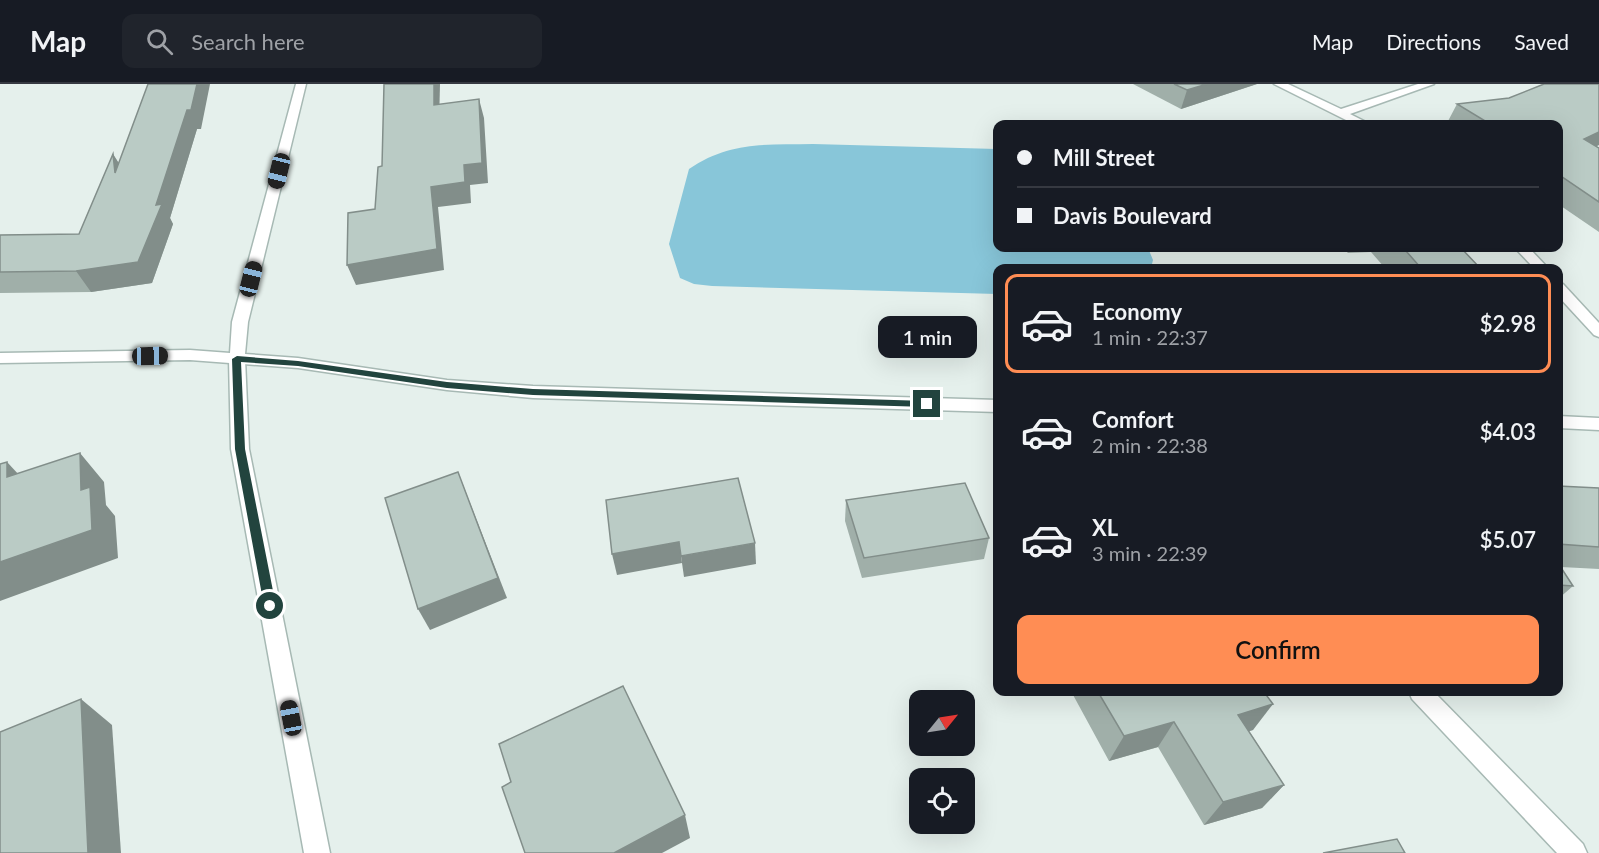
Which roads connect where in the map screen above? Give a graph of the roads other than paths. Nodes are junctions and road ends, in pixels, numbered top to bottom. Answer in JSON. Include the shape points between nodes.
{"nodes":[{"id":1,"x":301,"y":84,"type":"edge"},
{"id":2,"x":1279,"y":84,"type":"edge"},
{"id":3,"x":1429,"y":84,"type":"edge"},
{"id":4,"x":1341,"y":113,"type":"junction"},
{"id":5,"x":1354,"y":120,"type":"edge"},
{"id":6,"x":1526,"y":252,"type":"edge"},
{"id":7,"x":1537,"y":264,"type":"edge"},
{"id":8,"x":1563,"y":292,"type":"edge"},
{"id":9,"x":1599,"y":332,"type":"edge"},
{"id":10,"x":0,"y":358,"type":"edge"},
{"id":11,"x":237,"y":359,"type":"junction"},
{"id":12,"x":993,"y":406,"type":"edge"},
{"id":13,"x":1563,"y":422,"type":"edge"},
{"id":14,"x":1599,"y":424,"type":"edge"},
{"id":15,"x":1424,"y":696,"type":"edge"},
{"id":16,"x":317,"y":853,"type":"edge"},
{"id":17,"x":1574,"y":853,"type":"edge"}],
"edges":[{"from":1,"to":11,"type":"street","via":[[240,322]]},
{"from":2,"to":4,"type":"street"},
{"from":3,"to":4,"type":"street"},
{"from":4,"to":5,"type":"street"},
{"from":6,"to":7,"type":"street"},
{"from":8,"to":9,"type":"street"},
{"from":10,"to":11,"type":"street","via":[[172,355]]},
{"from":11,"to":12,"type":"street","via":[[533,392]]},
{"from":11,"to":16,"type":"street","via":[[240,449]]},
{"from":13,"to":14,"type":"street"},
{"from":15,"to":17,"type":"street"}]}
